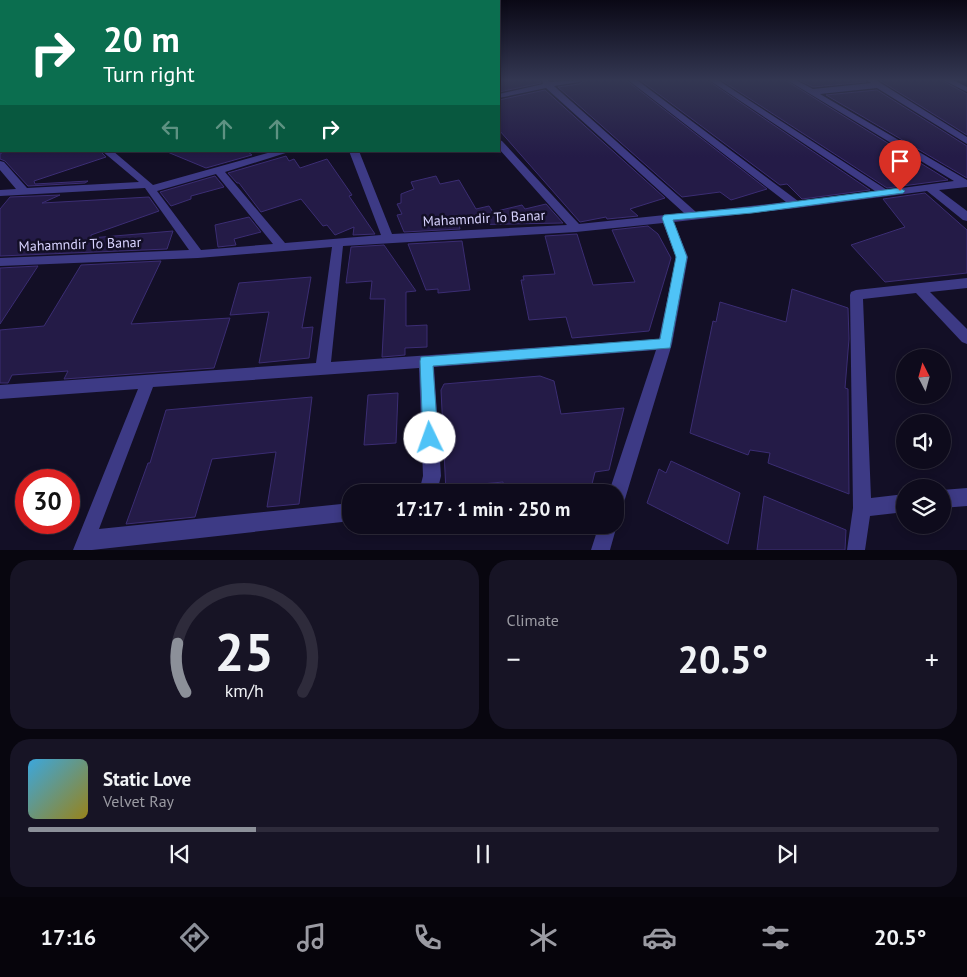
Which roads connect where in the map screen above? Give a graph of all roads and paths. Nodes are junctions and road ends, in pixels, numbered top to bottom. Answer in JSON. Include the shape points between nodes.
{"nodes":[{"id":1,"x":571,"y":106,"type":"edge"},
{"id":2,"x":666,"y":106,"type":"edge"},
{"id":3,"x":752,"y":106,"type":"edge"},
{"id":4,"x":834,"y":106,"type":"edge"},
{"id":5,"x":911,"y":106,"type":"edge"},
{"id":6,"x":967,"y":141,"type":"edge"},
{"id":7,"x":500,"y":143,"type":"edge"},
{"id":8,"x":108,"y":152,"type":"edge"},
{"id":9,"x":283,"y":152,"type":"edge"},
{"id":10,"x":354,"y":152,"type":"edge"},
{"id":11,"x":0,"y":164,"type":"edge"},
{"id":12,"x":219,"y":170,"type":"junction"},
{"id":13,"x":966,"y":184,"type":"edge"},
{"id":14,"x":150,"y":187,"type":"junction"},
{"id":15,"x":930,"y":188,"type":"junction"},
{"id":16,"x":24,"y":192,"type":"junction"},
{"id":17,"x":0,"y":193,"type":"edge"},
{"id":18,"x":885,"y":193,"type":"junction"},
{"id":19,"x":797,"y":205,"type":"junction"},
{"id":20,"x":694,"y":216,"type":"junction"},
{"id":21,"x":967,"y":217,"type":"edge"},
{"id":22,"x":667,"y":218,"type":"junction"},
{"id":23,"x":576,"y":228,"type":"junction"},
{"id":24,"x":388,"y":238,"type":"junction"},
{"id":25,"x":338,"y":242,"type":"junction"},
{"id":26,"x":282,"y":247,"type":"junction"},
{"id":27,"x":198,"y":254,"type":"junction"},
{"id":28,"x":0,"y":262,"type":"edge"},
{"id":29,"x":967,"y":283,"type":"edge"},
{"id":30,"x":919,"y":288,"type":"junction"},
{"id":31,"x":967,"y":338,"type":"edge"},
{"id":32,"x":665,"y":344,"type":"junction"},
{"id":33,"x":426,"y":361,"type":"junction"},
{"id":34,"x":323,"y":369,"type":"junction"},
{"id":35,"x":148,"y":381,"type":"junction"},
{"id":36,"x":0,"y":392,"type":"edge"},
{"id":37,"x":430,"y":484,"type":"edge"},
{"id":38,"x":621,"y":484,"type":"edge"},
{"id":39,"x":967,"y":497,"type":"edge"},
{"id":40,"x":951,"y":498,"type":"edge"},
{"id":41,"x":896,"y":504,"type":"edge"},
{"id":42,"x":862,"y":508,"type":"junction"},
{"id":43,"x":342,"y":513,"type":"edge"},
{"id":44,"x":605,"y":534,"type":"edge"},
{"id":45,"x":84,"y":545,"type":"edge"},
{"id":46,"x":600,"y":550,"type":"edge"},
{"id":47,"x":856,"y":550,"type":"edge"}],
"edges":[{"from":1,"to":20,"type":"street"},
{"from":2,"to":19,"type":"street"},
{"from":3,"to":18,"type":"street"},
{"from":4,"to":13,"type":"street"},
{"from":5,"to":6,"type":"street"},
{"from":7,"to":23,"type":"street"},
{"from":8,"to":14,"type":"street"},
{"from":9,"to":12,"type":"street"},
{"from":10,"to":24,"type":"street"},
{"from":11,"to":16,"type":"street"},
{"from":12,"to":14,"type":"street"},
{"from":12,"to":26,"type":"street"},
{"from":13,"to":15,"type":"street","name":"Mahamndir To Banar"},
{"from":14,"to":16,"type":"street"},
{"from":14,"to":27,"type":"street"},
{"from":15,"to":18,"type":"street","name":"Mahamndir To Banar"},
{"from":15,"to":21,"type":"street"},
{"from":16,"to":17,"type":"street"},
{"from":18,"to":19,"type":"street","name":"Mahamndir To Banar"},
{"from":19,"to":20,"type":"street","name":"Mahamndir To Banar"},
{"from":20,"to":22,"type":"street","name":"Mahamndir To Banar"},
{"from":22,"to":23,"type":"street","name":"Mahamndir To Banar"},
{"from":22,"to":32,"type":"street","via":[[682,257]]},
{"from":23,"to":24,"type":"street","name":"Mahamndir To Banar"},
{"from":24,"to":25,"type":"street","name":"Mahamndir To Banar"},
{"from":25,"to":26,"type":"street","name":"Mahamndir To Banar"},
{"from":25,"to":34,"type":"street"},
{"from":26,"to":27,"type":"street","name":"Mahamndir To Banar"},
{"from":27,"to":28,"type":"street","name":"Mahamndir To Banar"},
{"from":29,"to":30,"type":"street"},
{"from":30,"to":31,"type":"street"},
{"from":30,"to":42,"type":"street","via":[[856,295]]},
{"from":32,"to":33,"type":"street"},
{"from":32,"to":38,"type":"street"},
{"from":33,"to":34,"type":"street"},
{"from":33,"to":37,"type":"street"},
{"from":34,"to":35,"type":"street"},
{"from":35,"to":36,"type":"street"},
{"from":35,"to":45,"type":"street"},
{"from":39,"to":40,"type":"street"},
{"from":41,"to":42,"type":"street"},
{"from":42,"to":47,"type":"street"},
{"from":43,"to":45,"type":"street"},
{"from":44,"to":46,"type":"street"}]}
